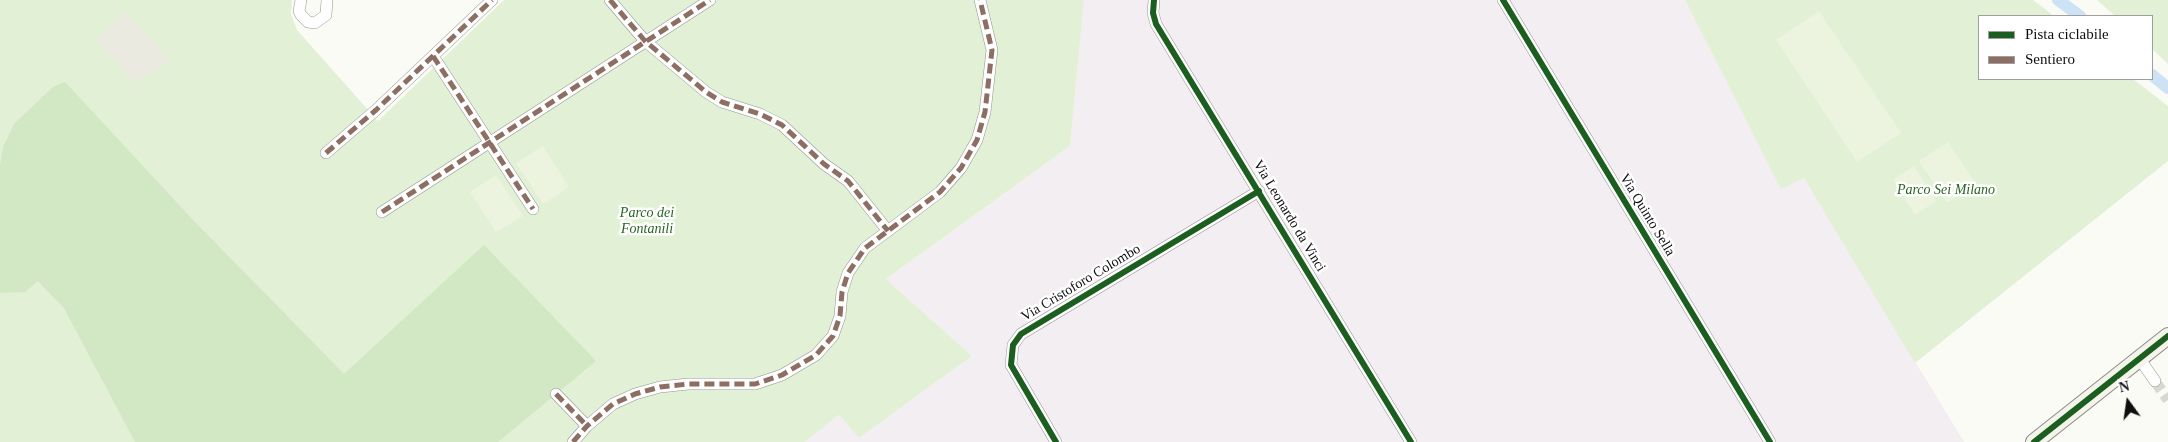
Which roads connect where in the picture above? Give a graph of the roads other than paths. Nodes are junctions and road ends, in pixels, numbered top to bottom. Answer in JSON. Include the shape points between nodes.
{"nodes":[{"id":1,"x":301,"y":0,"type":"edge"},
{"id":2,"x":327,"y":0,"type":"edge"},
{"id":3,"x":492,"y":0,"type":"edge"},
{"id":4,"x":610,"y":0,"type":"edge"},
{"id":5,"x":710,"y":0,"type":"edge"},
{"id":6,"x":980,"y":0,"type":"edge"},
{"id":7,"x":1503,"y":0,"type":"edge"},
{"id":8,"x":1154,"y":1,"type":"edge"},
{"id":9,"x":645,"y":41,"type":"junction"},
{"id":10,"x":433,"y":56,"type":"junction"},
{"id":11,"x":490,"y":142,"type":"junction"},
{"id":12,"x":326,"y":154,"type":"dead end"},
{"id":13,"x":1259,"y":191,"type":"junction"},
{"id":14,"x":533,"y":209,"type":"dead end"},
{"id":15,"x":382,"y":212,"type":"dead end"},
{"id":16,"x":888,"y":231,"type":"junction"},
{"id":17,"x":2168,"y":336,"type":"edge"},
{"id":18,"x":2139,"y":358,"type":"junction"},
{"id":19,"x":2155,"y":381,"type":"tunnel mouth"},
{"id":20,"x":556,"y":394,"type":"dead end"},
{"id":21,"x":587,"y":426,"type":"junction"},
{"id":22,"x":573,"y":442,"type":"edge"},
{"id":23,"x":1056,"y":442,"type":"edge"},
{"id":24,"x":1411,"y":442,"type":"edge"},
{"id":25,"x":1770,"y":442,"type":"edge"},
{"id":26,"x":2034,"y":442,"type":"edge"}],
"edges":[{"from":1,"to":2,"type":"street","via":[[300,11],[304,20],[315,23],[326,15]]},
{"from":3,"to":10,"type":"street"},
{"from":4,"to":9,"type":"street"},
{"from":5,"to":9,"type":"street"},
{"from":6,"to":16,"type":"street","via":[[992,50],[985,112],[977,140],[940,192]]},
{"from":7,"to":25,"type":"street","name":"Via Quinto Sella"},
{"from":8,"to":13,"type":"street","name":"Via Leonardo da Vinci","via":[[1156,24]]},
{"from":9,"to":11,"type":"street"},
{"from":9,"to":16,"type":"street","via":[[722,102],[782,125],[848,182]]},
{"from":10,"to":11,"type":"street"},
{"from":10,"to":12,"type":"street"},
{"from":11,"to":14,"type":"street"},
{"from":11,"to":15,"type":"street"},
{"from":13,"to":23,"type":"street","name":"Via Cristoforo Colombo","via":[[1021,334],[1013,344],[1011,365]]},
{"from":13,"to":24,"type":"street","name":"Via Leonardo da Vinci"},
{"from":16,"to":21,"type":"street","via":[[865,248],[848,273],[833,336],[816,355],[782,375],[755,384],[688,384],[635,394],[613,404]]},
{"from":17,"to":18,"type":"street"},
{"from":18,"to":19,"type":"street"},
{"from":18,"to":26,"type":"street"},
{"from":20,"to":21,"type":"street"},
{"from":21,"to":22,"type":"street"}]}
